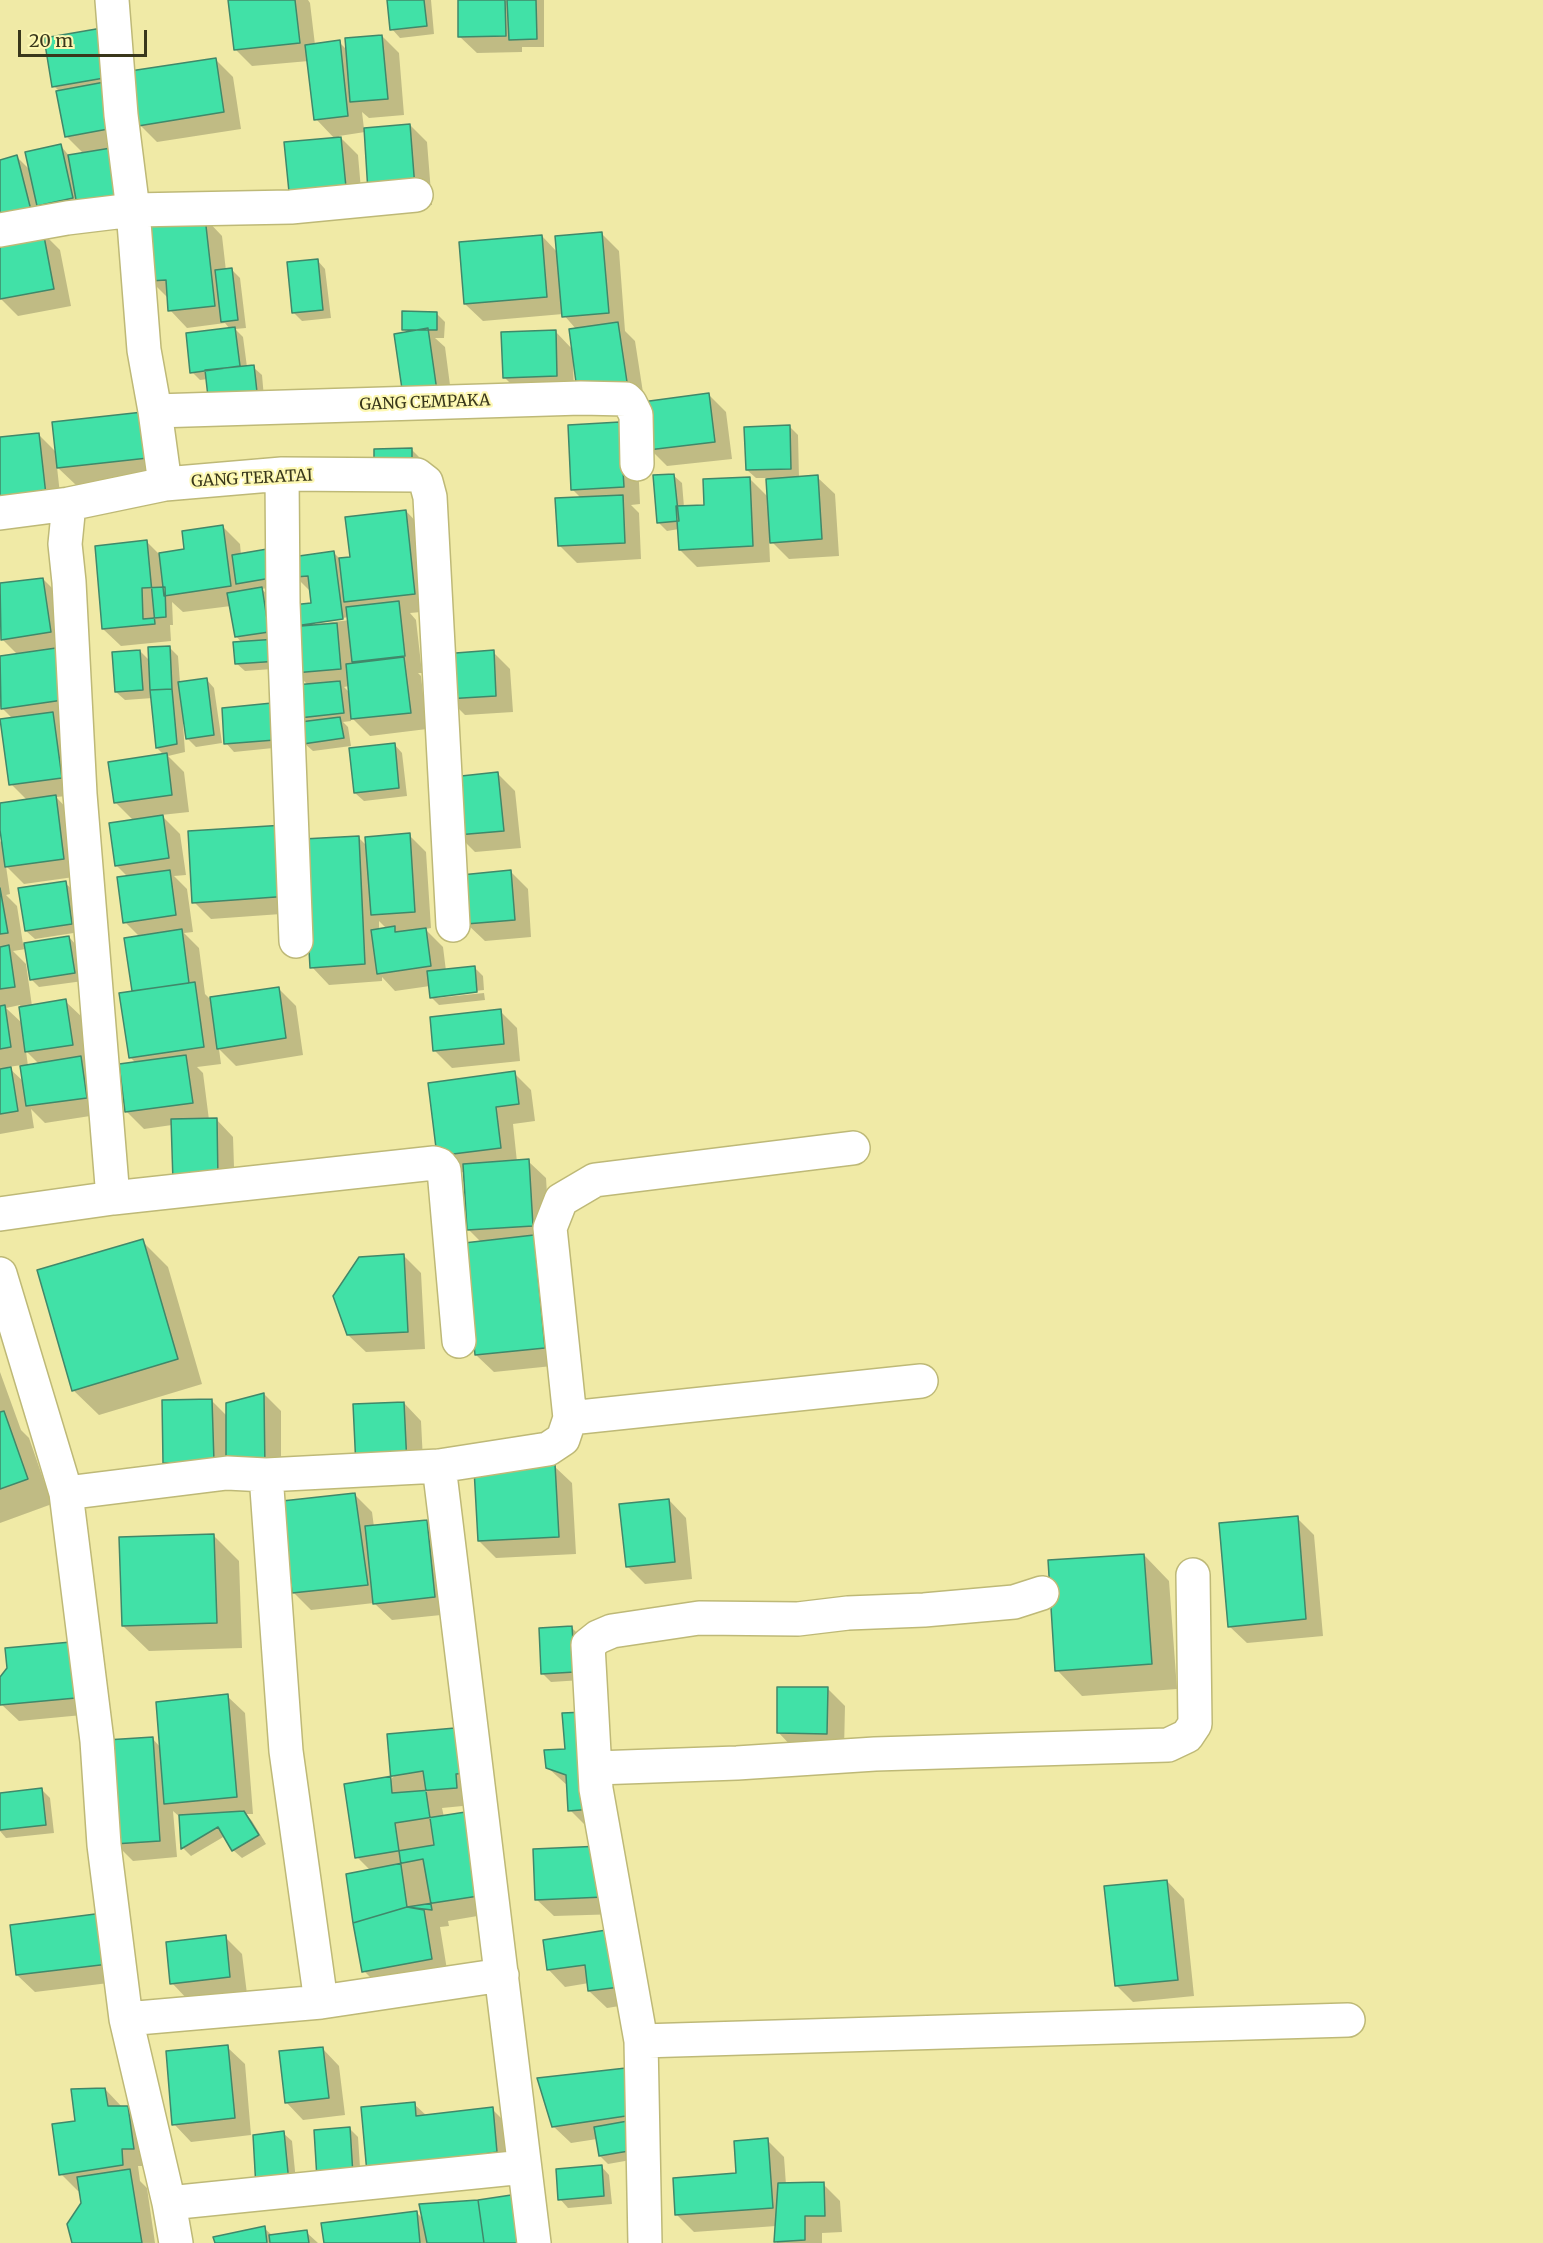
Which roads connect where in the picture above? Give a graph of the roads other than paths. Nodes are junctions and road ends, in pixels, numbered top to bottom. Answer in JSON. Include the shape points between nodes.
{"nodes":[{"id":1,"x":118,"y":1,"type":"edge"},
{"id":2,"x":416,"y":195,"type":"dead end"},
{"id":3,"x":133,"y":210,"type":"junction"},
{"id":4,"x":0,"y":230,"type":"edge"},
{"id":5,"x":155,"y":411,"type":"junction"},
{"id":6,"x":637,"y":464,"type":"dead end"},
{"id":7,"x":282,"y":474,"type":"junction"},
{"id":8,"x":165,"y":484,"type":"junction"},
{"id":9,"x":69,"y":504,"type":"junction"},
{"id":10,"x":0,"y":513,"type":"edge"},
{"id":11,"x":453,"y":926,"type":"dead end"},
{"id":12,"x":296,"y":941,"type":"dead end"},
{"id":13,"x":853,"y":1148,"type":"dead end"},
{"id":14,"x":113,"y":1198,"type":"junction"},
{"id":15,"x":0,"y":1214,"type":"edge"},
{"id":16,"x":0,"y":1274,"type":"edge"},
{"id":17,"x":459,"y":1341,"type":"dead end"},
{"id":18,"x":921,"y":1381,"type":"dead end"},
{"id":19,"x":570,"y":1418,"type":"junction"},
{"id":20,"x":439,"y":1466,"type":"junction"},
{"id":21,"x":266,"y":1475,"type":"junction"},
{"id":22,"x":66,"y":1493,"type":"junction"},
{"id":23,"x":1193,"y":1575,"type":"dead end"},
{"id":24,"x":1042,"y":1593,"type":"dead end"},
{"id":25,"x":596,"y":1768,"type":"junction"},
{"id":26,"x":502,"y":1976,"type":"junction"},
{"id":27,"x":321,"y":2002,"type":"junction"},
{"id":28,"x":126,"y":2019,"type":"junction"},
{"id":29,"x":1348,"y":2019,"type":"dead end"},
{"id":30,"x":641,"y":2041,"type":"junction"},
{"id":31,"x":524,"y":2167,"type":"junction"},
{"id":32,"x":169,"y":2202,"type":"junction"},
{"id":33,"x":176,"y":2243,"type":"edge"},
{"id":34,"x":534,"y":2243,"type":"edge"},
{"id":35,"x":645,"y":2243,"type":"edge"}],
"edges":[{"from":1,"to":3,"type":"street","via":[[121,115]]},
{"from":2,"to":3,"type":"street","via":[[291,207]]},
{"from":3,"to":4,"type":"street"},
{"from":3,"to":5,"type":"street","via":[[144,350]]},
{"from":5,"to":6,"type":"street","name":"GANG CEMPAKA","via":[[626,399],[636,415]]},
{"from":5,"to":8,"type":"street"},
{"from":7,"to":8,"type":"street","name":"GANG TERATAI"},
{"from":7,"to":11,"type":"street","name":"GANG TERATAI","via":[[417,475],[426,482],[430,497]]},
{"from":7,"to":12,"type":"street"},
{"from":8,"to":9,"type":"street","name":"GANG TERATAI"},
{"from":9,"to":10,"type":"street","name":"GANG TERATAI"},
{"from":9,"to":14,"type":"street","via":[[65,544],[80,794]]},
{"from":13,"to":19,"type":"street","via":[[595,1180],[561,1200],[550,1228]]},
{"from":14,"to":15,"type":"street"},
{"from":14,"to":17,"type":"street","via":[[417,1164],[440,1165],[444,1170]]},
{"from":16,"to":22,"type":"street"},
{"from":18,"to":19,"type":"street"},
{"from":19,"to":20,"type":"street","via":[[563,1439],[548,1449]]},
{"from":20,"to":21,"type":"street"},
{"from":20,"to":26,"type":"street"},
{"from":21,"to":22,"type":"street","via":[[226,1473]]},
{"from":21,"to":27,"type":"street","via":[[286,1751]]},
{"from":22,"to":28,"type":"street"},
{"from":23,"to":25,"type":"street","via":[[1195,1724],[1187,1736],[1168,1745]]},
{"from":24,"to":25,"type":"street","via":[[1014,1602],[798,1619],[699,1618],[612,1631],[588,1645]]},
{"from":25,"to":30,"type":"street","via":[[596,1789]]},
{"from":26,"to":27,"type":"street"},
{"from":26,"to":31,"type":"street"},
{"from":27,"to":28,"type":"street"},
{"from":28,"to":32,"type":"street"},
{"from":29,"to":30,"type":"street"},
{"from":30,"to":35,"type":"street"},
{"from":31,"to":32,"type":"street"},
{"from":31,"to":34,"type":"street"},
{"from":32,"to":33,"type":"street"}]}
